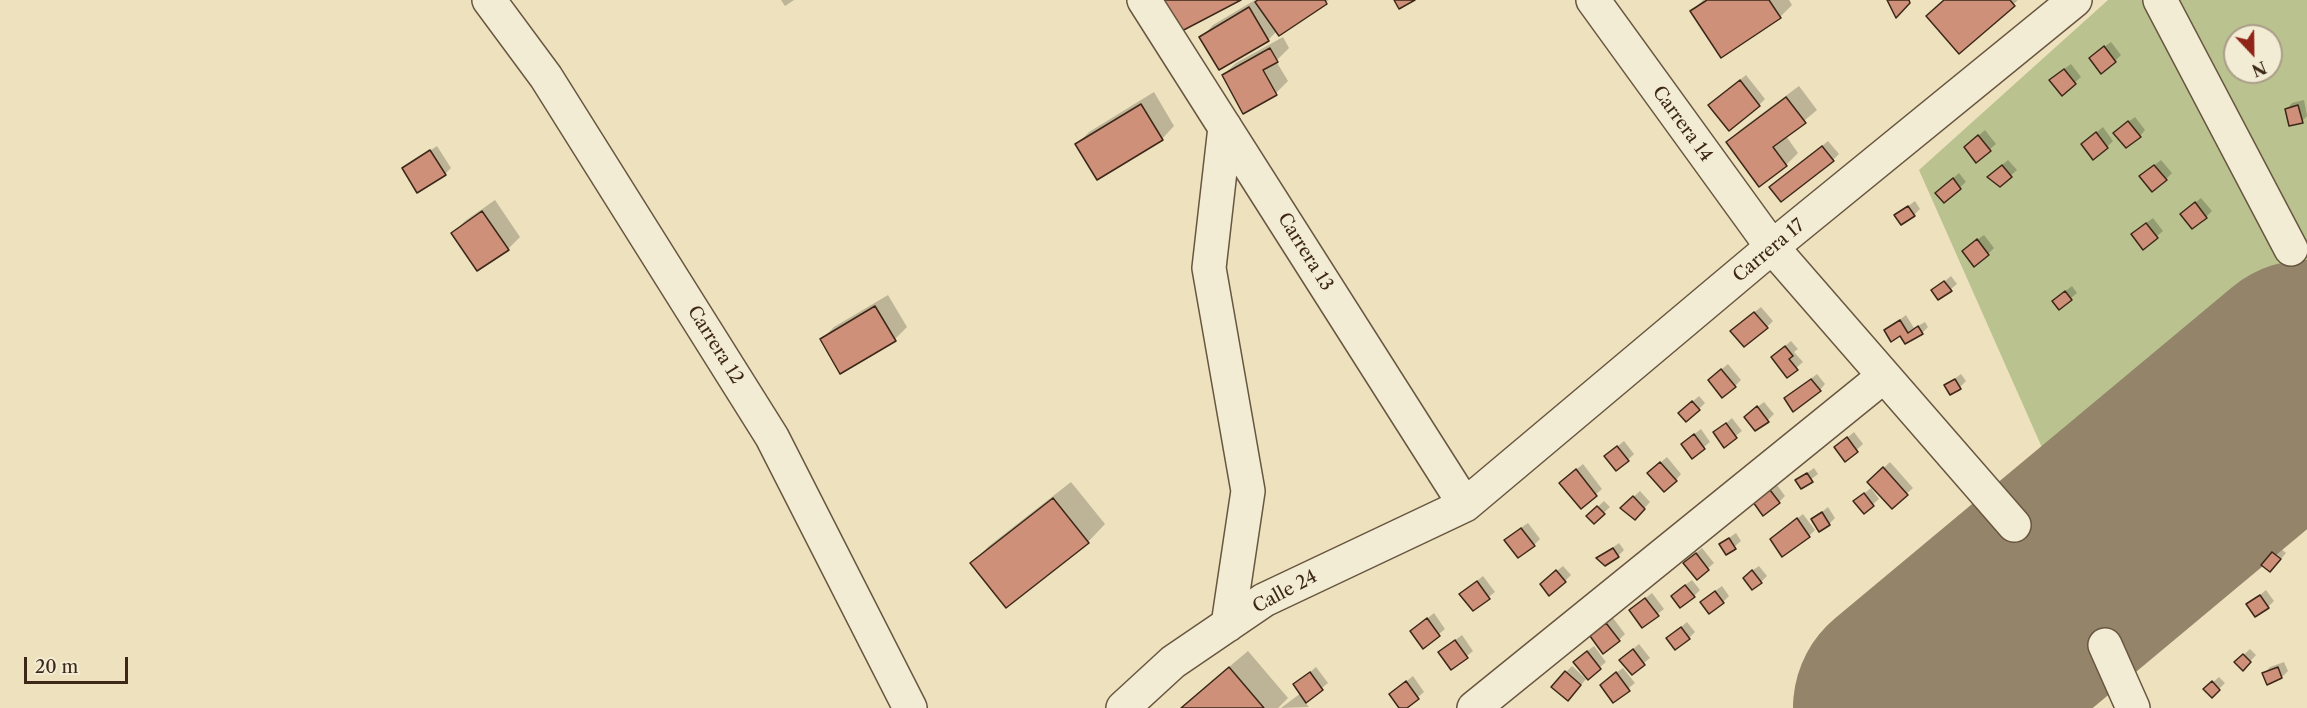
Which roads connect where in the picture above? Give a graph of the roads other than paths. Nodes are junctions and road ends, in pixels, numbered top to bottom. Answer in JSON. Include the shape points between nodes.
{"nodes":[{"id":1,"x":489,"y":0,"type":"edge"},
{"id":2,"x":1144,"y":0,"type":"edge"},
{"id":3,"x":1593,"y":0,"type":"edge"},
{"id":4,"x":2075,"y":0,"type":"edge"},
{"id":5,"x":2160,"y":0,"type":"edge"},
{"id":6,"x":1225,"y":127,"type":"junction"},
{"id":7,"x":1772,"y":247,"type":"junction"},
{"id":8,"x":2291,"y":249,"type":"dead end"},
{"id":9,"x":1884,"y":376,"type":"junction"},
{"id":10,"x":1465,"y":505,"type":"junction"},
{"id":11,"x":2014,"y":525,"type":"dead end"},
{"id":12,"x":1228,"y":625,"type":"junction"},
{"id":13,"x":2105,"y":645,"type":"dead end"},
{"id":14,"x":910,"y":708,"type":"edge"},
{"id":15,"x":1123,"y":708,"type":"edge"},
{"id":16,"x":1474,"y":708,"type":"edge"},
{"id":17,"x":2133,"y":708,"type":"edge"}],
"edges":[{"from":1,"to":14,"type":"street","name":"Carrera 12","via":[[546,77],[772,436]]},
{"from":2,"to":6,"type":"street","name":"Carrera 13"},
{"from":3,"to":7,"type":"street","name":"Carrera 14"},
{"from":4,"to":7,"type":"street","name":"Carrera 17"},
{"from":5,"to":8,"type":"street"},
{"from":6,"to":10,"type":"street","name":"Carrera 13"},
{"from":6,"to":12,"type":"street","via":[[1209,268],[1248,491]]},
{"from":7,"to":9,"type":"street","name":"Carrera 14"},
{"from":7,"to":10,"type":"street","name":"Carrera 17"},
{"from":9,"to":11,"type":"street","name":"Carrera 14"},
{"from":9,"to":16,"type":"street"},
{"from":10,"to":12,"type":"street","name":"Calle 24","via":[[1264,600]]},
{"from":12,"to":15,"type":"street","name":"Calle 24","via":[[1173,662]]},
{"from":13,"to":17,"type":"street"}]}
